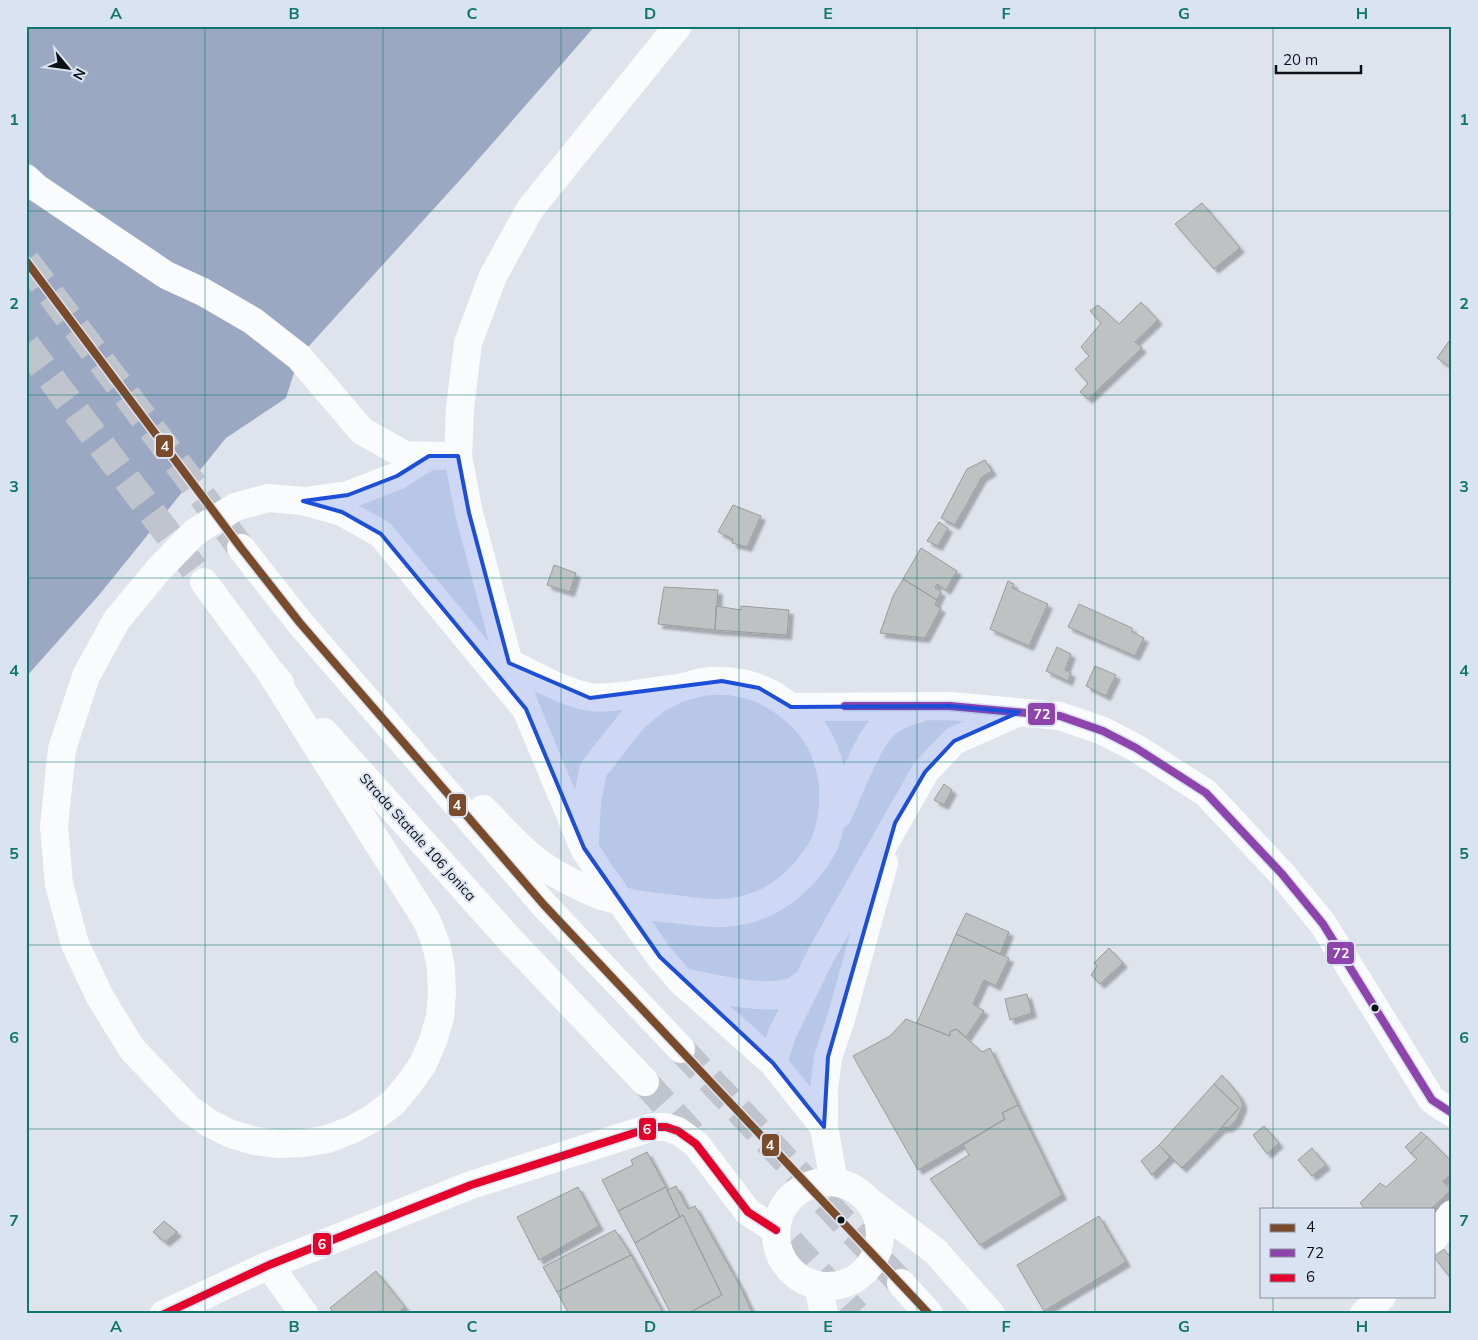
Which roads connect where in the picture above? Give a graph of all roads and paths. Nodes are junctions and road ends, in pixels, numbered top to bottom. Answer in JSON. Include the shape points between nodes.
{"nodes":[{"id":1,"x":678,"y":26,"type":"edge"},
{"id":2,"x":26,"y":178,"type":"edge"},
{"id":3,"x":429,"y":456,"type":"junction"},
{"id":4,"x":458,"y":456,"type":"junction"},
{"id":5,"x":303,"y":501,"type":"junction"},
{"id":6,"x":241,"y":548,"type":"tunnel mouth"},
{"id":7,"x":204,"y":582,"type":"tunnel mouth"},
{"id":8,"x":300,"y":623,"type":"junction"},
{"id":9,"x":509,"y":663,"type":"junction"},
{"id":10,"x":269,"y":670,"type":"junction"},
{"id":11,"x":681,"y":687,"type":"junction"},
{"id":12,"x":950,"y":706,"type":"junction"},
{"id":13,"x":792,"y":707,"type":"junction"},
{"id":14,"x":526,"y":709,"type":"junction"},
{"id":15,"x":1019,"y":712,"type":"junction"},
{"id":16,"x":895,"y":824,"type":"junction"},
{"id":17,"x":825,"y":843,"type":"junction"},
{"id":18,"x":584,"y":848,"type":"junction"},
{"id":19,"x":808,"y":981,"type":"junction"},
{"id":20,"x":682,"y":982,"type":"junction"},
{"id":21,"x":681,"y":1049,"type":"tunnel mouth"},
{"id":22,"x":828,"y":1056,"type":"junction"},
{"id":23,"x":773,"y":1063,"type":"junction"},
{"id":24,"x":645,"y":1082,"type":"tunnel mouth"},
{"id":25,"x":1452,"y":1113,"type":"edge"},
{"id":26,"x":824,"y":1127,"type":"junction"},
{"id":27,"x":834,"y":1182,"type":"junction"},
{"id":28,"x":869,"y":1202,"type":"junction"},
{"id":29,"x":1452,"y":1214,"type":"edge"},
{"id":30,"x":776,"y":1230,"type":"junction"},
{"id":31,"x":1436,"y":1235,"type":"edge"},
{"id":32,"x":269,"y":1265,"type":"junction"},
{"id":33,"x":901,"y":1283,"type":"tunnel mouth"},
{"id":34,"x":818,"y":1285,"type":"junction"},
{"id":35,"x":1380,"y":1298,"type":"edge"},
{"id":36,"x":164,"y":1314,"type":"edge"},
{"id":37,"x":304,"y":1314,"type":"edge"},
{"id":38,"x":824,"y":1314,"type":"edge"},
{"id":39,"x":929,"y":1314,"type":"edge"},
{"id":40,"x":991,"y":1314,"type":"edge"},
{"id":41,"x":1364,"y":1314,"type":"edge"}],
"edges":[{"from":1,"to":4,"type":"main road","via":[[530,209],[493,276],[468,344]]},
{"from":2,"to":3,"type":"main road","via":[[166,275],[253,321],[299,357],[362,431],[405,455]]},
{"from":3,"to":4,"type":"main road"},
{"from":3,"to":5,"type":"main road","via":[[397,476],[348,495]]},
{"from":4,"to":9,"type":"main road","via":[[469,513]]},
{"from":5,"to":10,"type":"main road","via":[[268,498],[235,507],[196,532],[159,568],[116,620],[86,676],[62,749],[54,826],[59,884],[76,944],[100,997],[132,1049],[183,1104],[209,1123],[255,1141],[304,1143],[328,1139],[373,1118],[409,1084],[423,1064],[440,1017],[441,968],[436,944],[423,914]]},
{"from":5,"to":14,"type":"main road","via":[[342,512],[381,534]]},
{"from":6,"to":8,"type":"main road"},
{"from":7,"to":10,"type":"main road","name":"Strada Statale 106 Jonica"},
{"from":8,"to":17,"type":"main road","via":[[528,854],[557,874],[602,896],[653,907],[710,913],[740,912],[784,893],[808,871]]},
{"from":8,"to":21,"type":"main road","via":[[544,905]]},
{"from":9,"to":11,"type":"main road","via":[[590,698]]},
{"from":9,"to":14,"type":"main road"},
{"from":10,"to":24,"type":"main road","name":"Strada Statale 106 Jonica","via":[[512,942]]},
{"from":11,"to":13,"type":"main road","via":[[722,681],[741,683],[776,696]]},
{"from":11,"to":18,"type":"main road","via":[[657,699],[634,718],[593,770]]},
{"from":12,"to":13,"type":"main road"},
{"from":12,"to":15,"type":"main road"},
{"from":12,"to":17,"type":"main road","via":[[910,711],[883,726],[870,742]]},
{"from":13,"to":17,"type":"main road","via":[[816,735],[831,770],[834,807]]},
{"from":14,"to":18,"type":"main road"},
{"from":15,"to":16,"type":"main road","via":[[954,741],[925,772]]},
{"from":15,"to":25,"type":"main road","via":[[1060,716],[1103,731],[1206,793],[1282,874],[1323,924],[1432,1100]]},
{"from":16,"to":19,"type":"main road"},
{"from":16,"to":22,"type":"main road"},
{"from":18,"to":20,"type":"main road","via":[[660,957]]},
{"from":19,"to":20,"type":"main road","via":[[793,992],[777,995]]},
{"from":19,"to":23,"type":"main road","via":[[782,1034]]},
{"from":20,"to":23,"type":"main road"},
{"from":22,"to":23,"type":"main road","via":[[818,1067],[803,1070]]},
{"from":22,"to":26,"type":"main road"},
{"from":23,"to":26,"type":"main road"},
{"from":26,"to":27,"type":"main road"},
{"from":27,"to":28,"type":"main road","via":[[847,1185]]},
{"from":27,"to":30,"type":"main road","via":[[817,1183],[802,1189],[780,1214]]},
{"from":28,"to":34,"type":"main road","via":[[877,1215],[880,1231],[873,1261],[849,1281],[834,1286]]},
{"from":28,"to":40,"type":"main road","via":[[935,1251]]},
{"from":29,"to":31,"type":"main road"},
{"from":30,"to":32,"type":"main road","via":[[748,1212],[696,1144],[678,1131],[653,1127],[471,1185]]},
{"from":30,"to":34,"type":"main road","via":[[777,1243],[787,1266],[806,1281]]},
{"from":32,"to":36,"type":"main road"},
{"from":32,"to":37,"type":"main road"},
{"from":33,"to":39,"type":"main road"},
{"from":34,"to":38,"type":"main road"},
{"from":35,"to":41,"type":"main road"}]}
